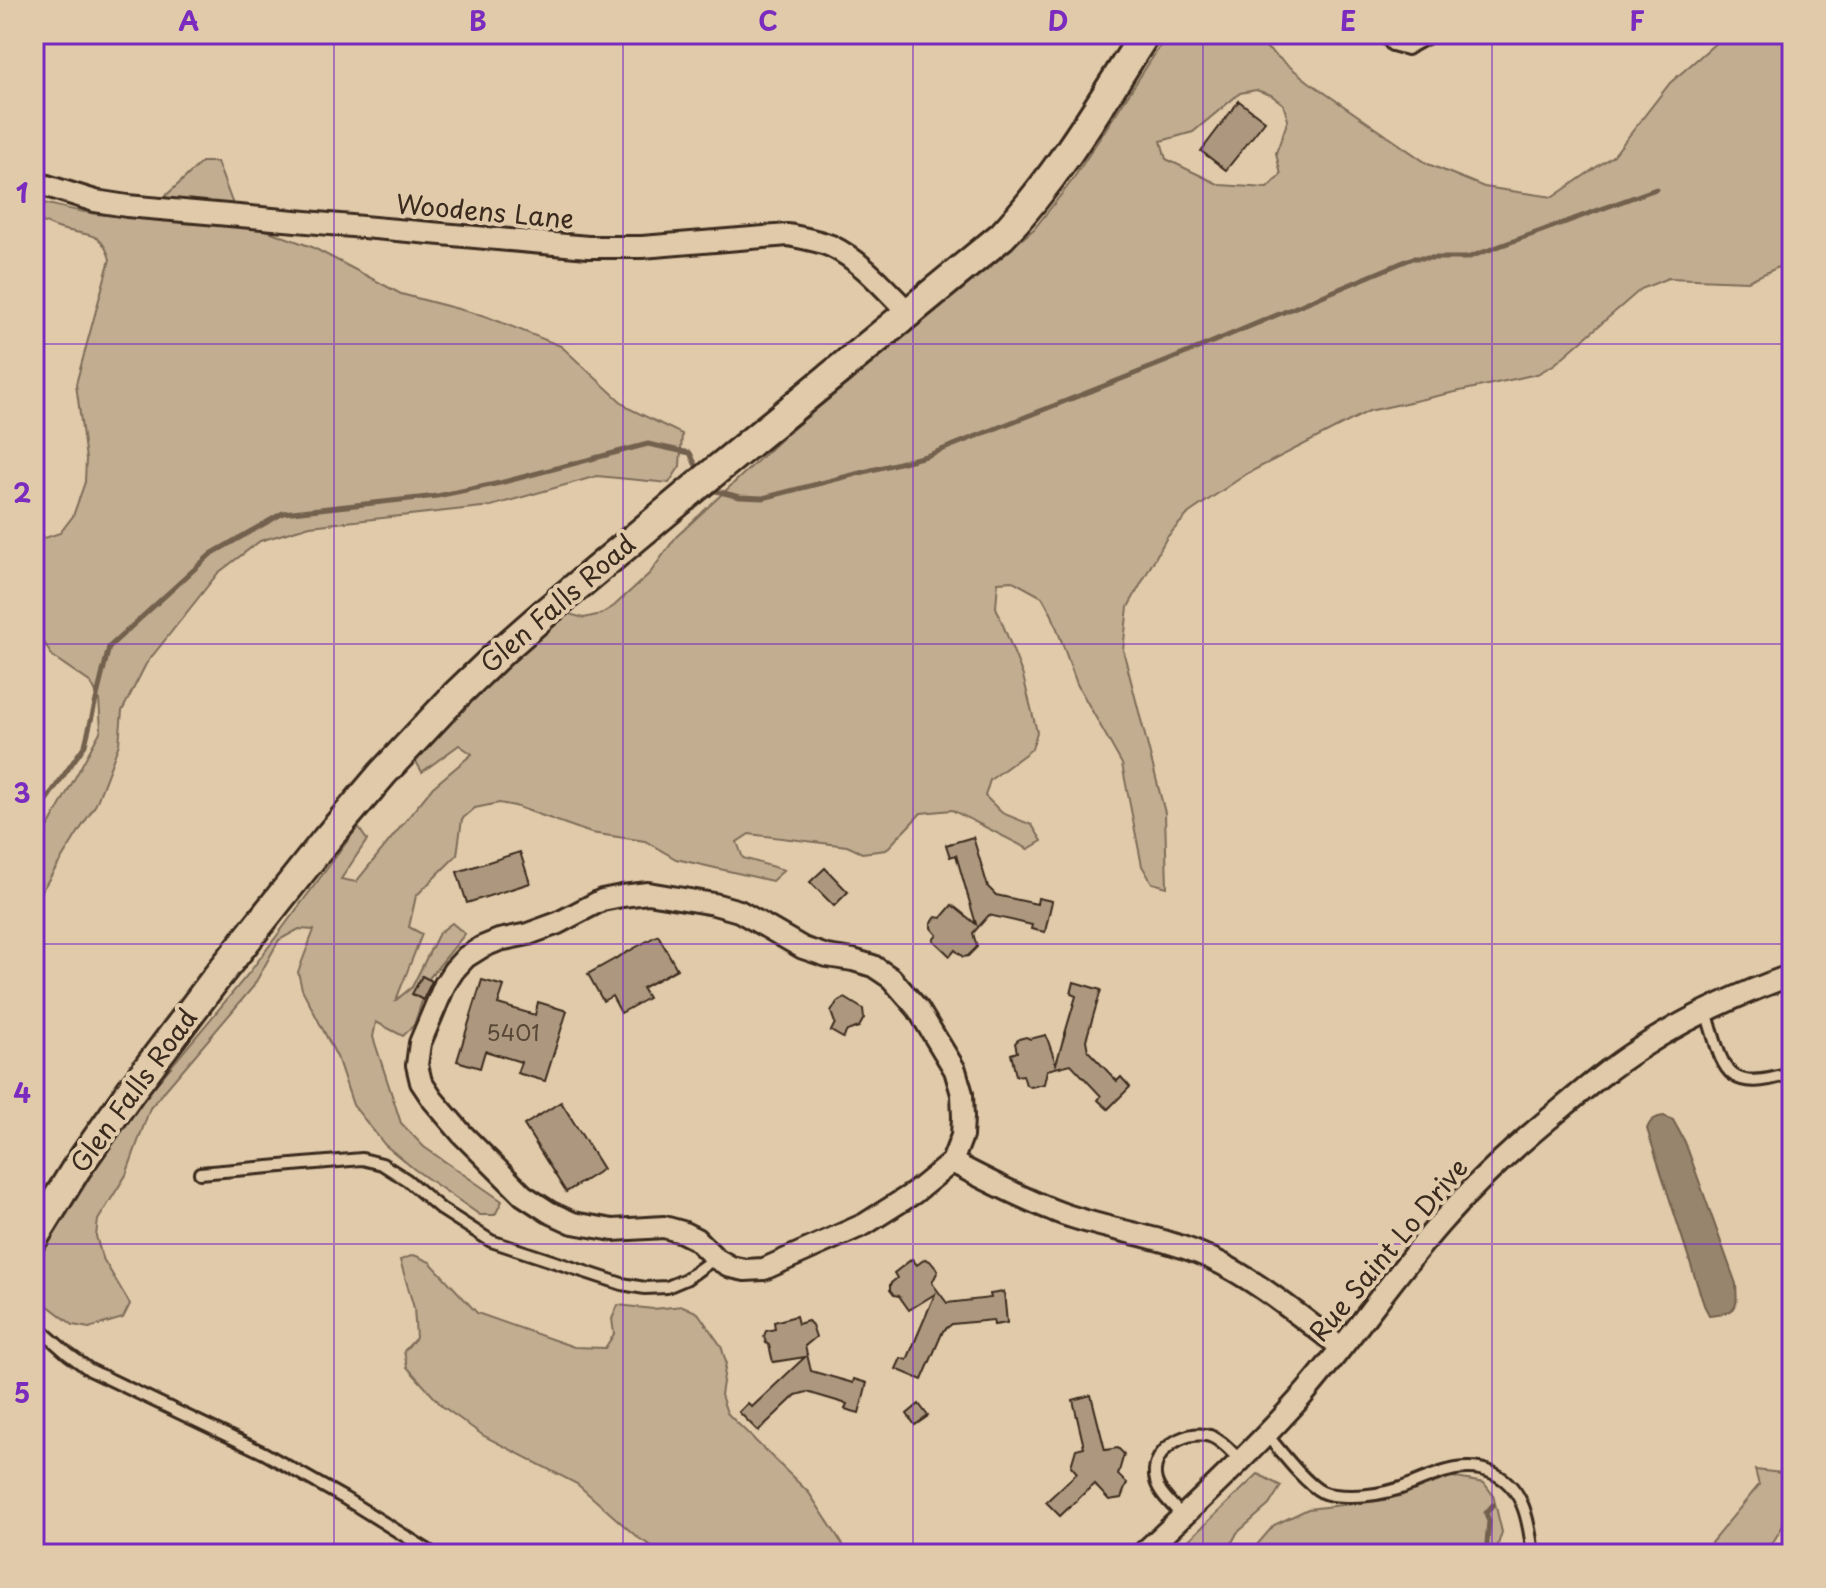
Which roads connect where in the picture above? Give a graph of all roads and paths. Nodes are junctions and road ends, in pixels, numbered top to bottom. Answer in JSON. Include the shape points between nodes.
{"nodes":[{"id":1,"x":1145,"y":34,"type":"edge"},
{"id":2,"x":1383,"y":34,"type":"edge"},
{"id":3,"x":1434,"y":34,"type":"edge"},
{"id":4,"x":34,"y":182,"type":"edge"},
{"id":5,"x":908,"y":312,"type":"junction"},
{"id":6,"x":1790,"y":983,"type":"edge"},
{"id":7,"x":1706,"y":1011,"type":"junction"},
{"id":8,"x":1792,"y":1073,"type":"edge"},
{"id":9,"x":952,"y":1162,"type":"junction"},
{"id":10,"x":200,"y":1173,"type":"dead end"},
{"id":11,"x":34,"y":1237,"type":"edge"},
{"id":12,"x":715,"y":1258,"type":"junction"},
{"id":13,"x":34,"y":1324,"type":"edge"},
{"id":14,"x":1341,"y":1347,"type":"junction"},
{"id":15,"x":1266,"y":1434,"type":"junction"},
{"id":16,"x":1240,"y":1460,"type":"junction"},
{"id":17,"x":1183,"y":1517,"type":"junction"},
{"id":18,"x":434,"y":1554,"type":"edge"},
{"id":19,"x":1142,"y":1554,"type":"edge"},
{"id":20,"x":1533,"y":1554,"type":"edge"}],
"edges":[{"from":1,"to":5,"type":"street","name":"Glen Falls Road","via":[[1029,207],[1002,236]]},
{"from":2,"to":3,"type":"lane","via":[[1392,45],[1407,49]]},
{"from":4,"to":5,"type":"street","name":"Woodens Lane","via":[[127,206],[588,247],[788,235],[832,247],[852,259]]},
{"from":5,"to":11,"type":"street","name":"Glen Falls Road","via":[[504,649],[456,695],[326,840],[208,988],[76,1169]]},
{"from":6,"to":7,"type":"street","name":"Rue Saint Lo Drive"},
{"from":7,"to":8,"type":"lane","via":[[1721,1059],[1733,1076],[1746,1082],[1767,1081]]},
{"from":7,"to":14,"type":"street","name":"Rue Saint Lo Drive","via":[[1593,1082],[1481,1179]]},
{"from":9,"to":12,"type":"street","via":[[865,1224],[764,1269],[731,1267]]},
{"from":9,"to":12,"type":"street","via":[[963,1117],[955,1070],[918,1009],[873,966],[803,948],[739,911],[648,893],[602,900],[558,923],[499,940],[466,957],[445,984],[420,1043],[417,1065],[433,1100],[523,1195],[549,1212],[573,1223],[613,1230],[673,1229],[696,1239]]},
{"from":9,"to":14,"type":"street","via":[[1064,1214],[1209,1257]]},
{"from":10,"to":12,"type":"lane","via":[[362,1159],[382,1164],[491,1241],[645,1288],[686,1279]]},
{"from":13,"to":18,"type":"lane","via":[[90,1370],[264,1453]]},
{"from":14,"to":15,"type":"street","name":"Rue Saint Lo Drive"},
{"from":15,"to":16,"type":"street","name":"Rue Saint Lo Drive"},
{"from":15,"to":20,"type":"lane","via":[[1306,1480],[1322,1492],[1344,1496],[1372,1496],[1450,1470],[1489,1470],[1514,1488]]},
{"from":16,"to":17,"type":"street","name":"Rue Saint Lo Drive"},
{"from":16,"to":17,"type":"lane","via":[[1207,1435],[1182,1437],[1166,1449],[1157,1465],[1157,1484]]},
{"from":17,"to":19,"type":"street","name":"Rue Saint Lo Drive"}]}
